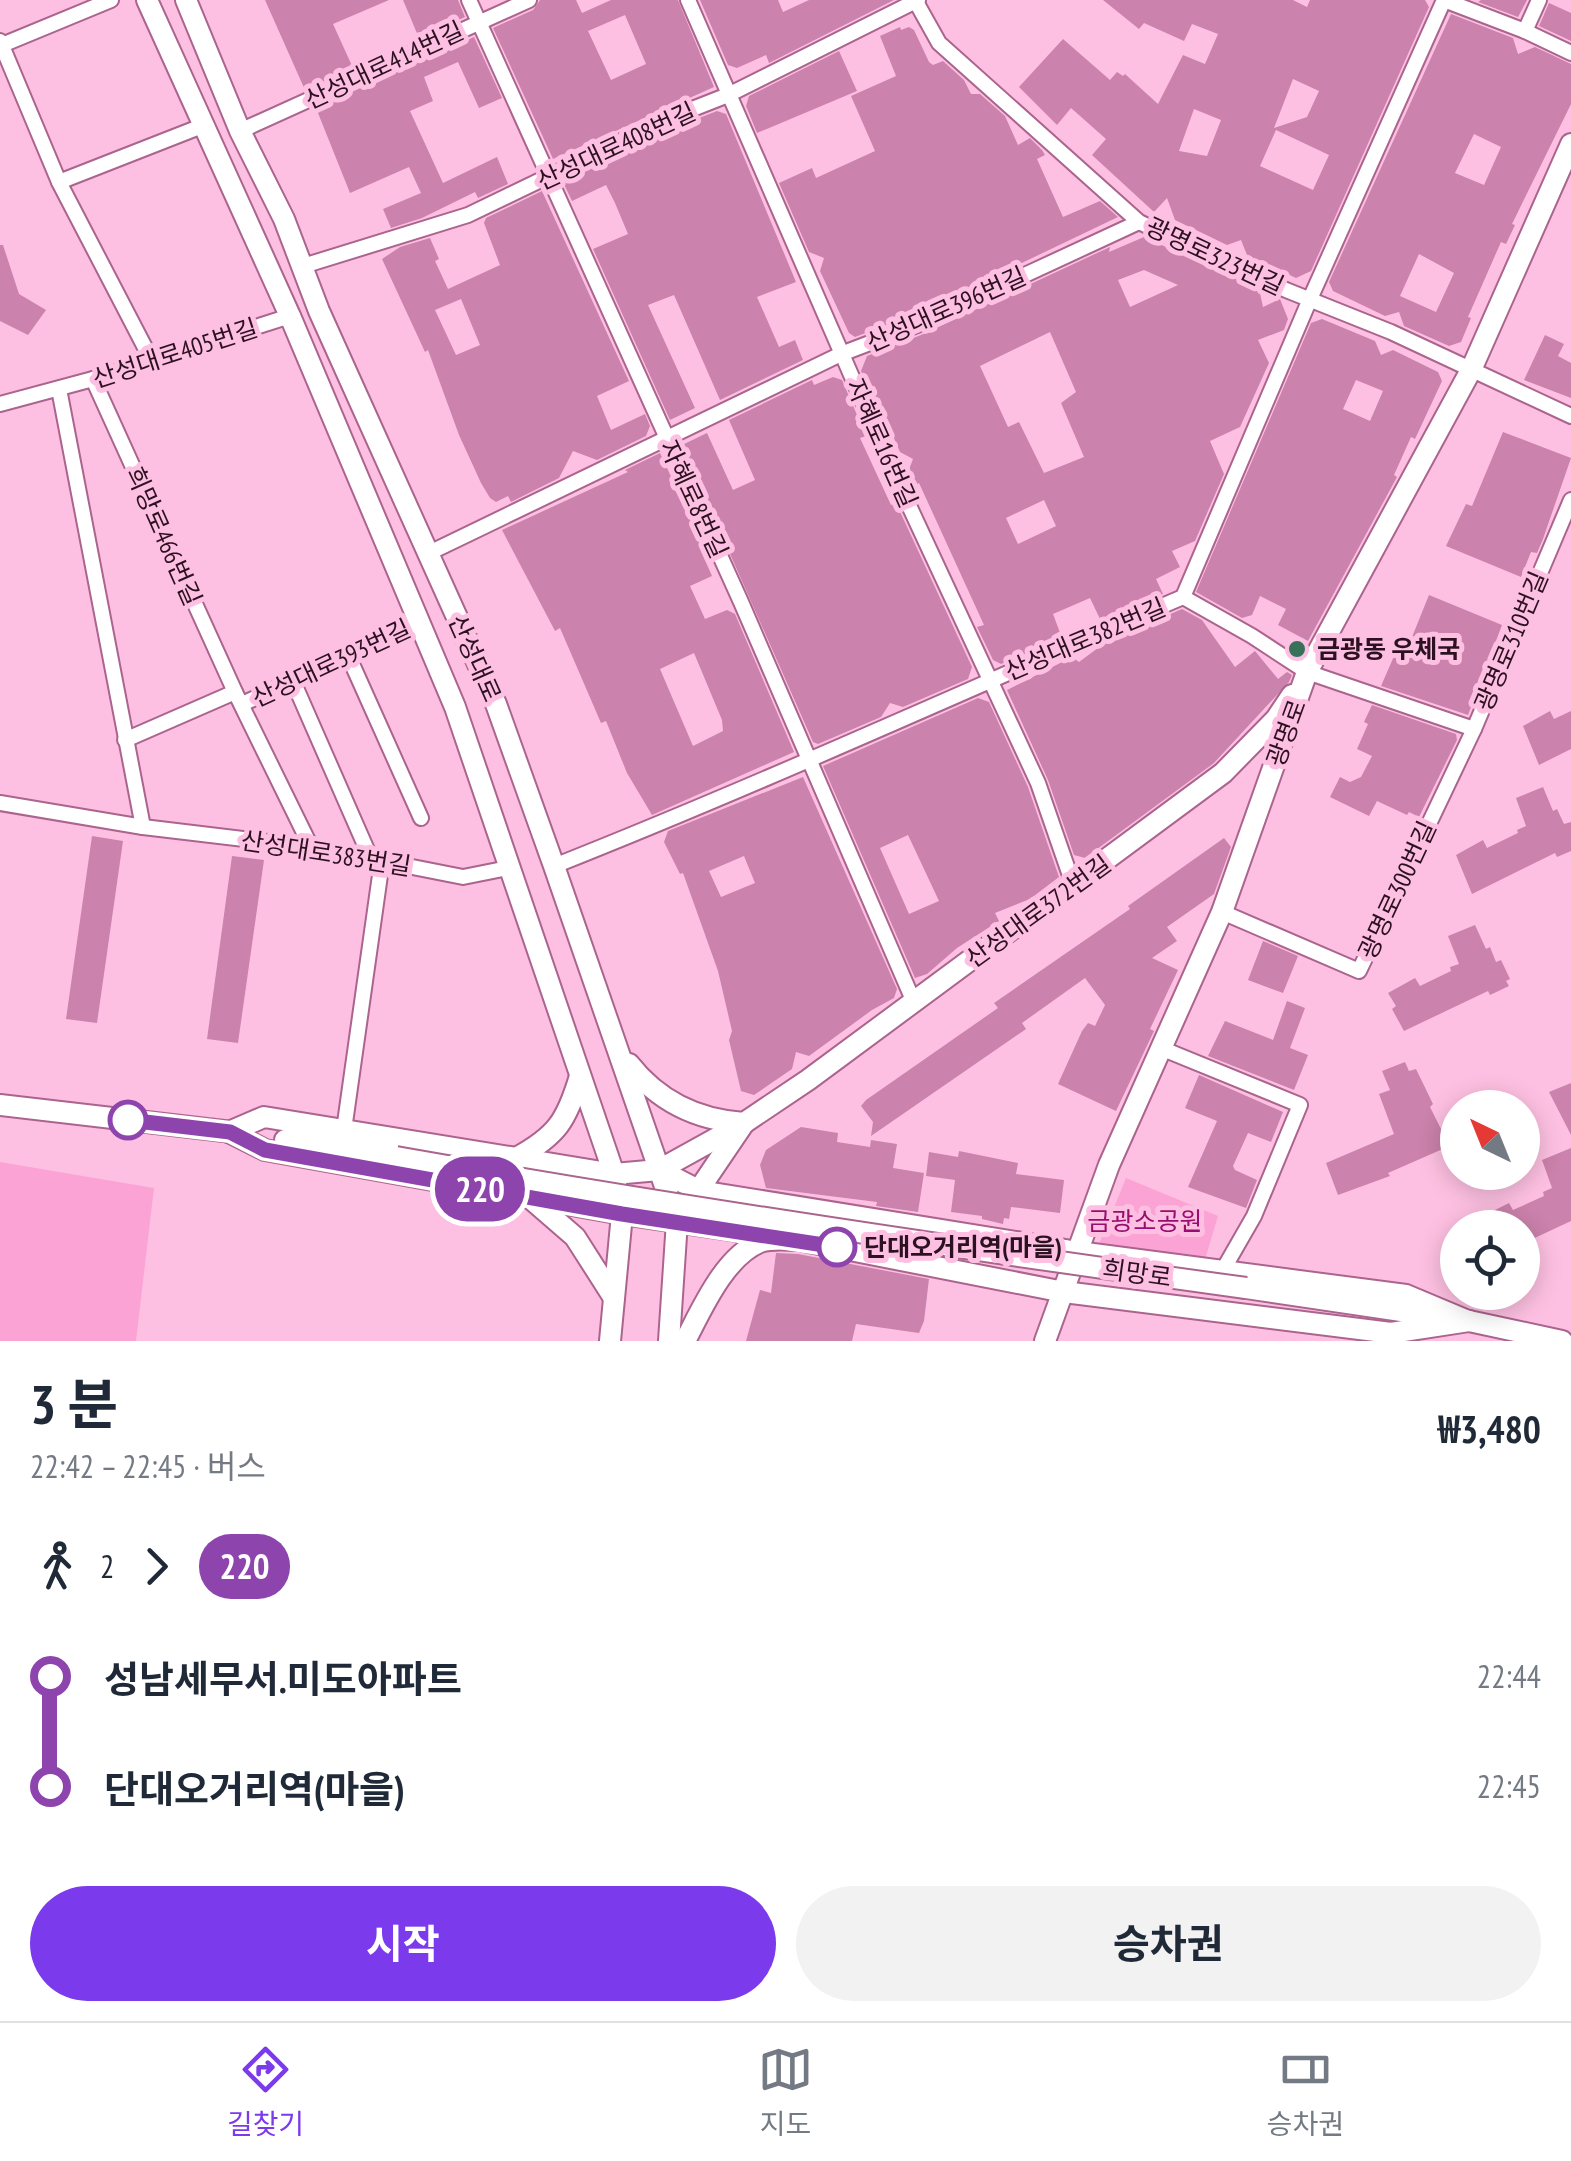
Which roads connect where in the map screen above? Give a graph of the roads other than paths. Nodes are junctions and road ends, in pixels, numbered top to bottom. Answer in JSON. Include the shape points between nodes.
{"nodes":[{"id":1,"x":111,"y":0,"type":"edge"},
{"id":2,"x":147,"y":0,"type":"edge"},
{"id":3,"x":186,"y":0,"type":"edge"},
{"id":4,"x":468,"y":0,"type":"edge"},
{"id":5,"x":529,"y":0,"type":"edge"},
{"id":6,"x":688,"y":0,"type":"edge"},
{"id":7,"x":1444,"y":0,"type":"edge"},
{"id":8,"x":1539,"y":0,"type":"edge"},
{"id":9,"x":917,"y":1,"type":"edge"},
{"id":10,"x":478,"y":22,"type":"junction"},
{"id":11,"x":1525,"y":30,"type":"junction"},
{"id":12,"x":1,"y":43,"type":"edge"},
{"id":13,"x":1571,"y":53,"type":"edge"},
{"id":14,"x":728,"y":96,"type":"junction"},
{"id":15,"x":202,"y":126,"type":"junction"},
{"id":16,"x":240,"y":130,"type":"junction"},
{"id":17,"x":1571,"y":144,"type":"edge"},
{"id":18,"x":550,"y":176,"type":"junction"},
{"id":19,"x":59,"y":182,"type":"junction"},
{"id":20,"x":1140,"y":222,"type":"junction"},
{"id":21,"x":302,"y":266,"type":"junction"},
{"id":22,"x":1310,"y":299,"type":"junction"},
{"id":23,"x":290,"y":316,"type":"junction"},
{"id":24,"x":842,"y":354,"type":"junction"},
{"id":25,"x":152,"y":361,"type":"junction"},
{"id":26,"x":1471,"y":370,"type":"junction"},
{"id":27,"x":94,"y":380,"type":"junction"},
{"id":28,"x":59,"y":389,"type":"junction"},
{"id":29,"x":0,"y":404,"type":"edge"},
{"id":30,"x":1571,"y":416,"type":"edge"},
{"id":31,"x":666,"y":438,"type":"junction"},
{"id":32,"x":1571,"y":500,"type":"edge"},
{"id":33,"x":428,"y":553,"type":"junction"},
{"id":34,"x":1182,"y":596,"type":"junction"},
{"id":35,"x":421,"y":622,"type":"junction"},
{"id":36,"x":348,"y":655,"type":"junction"},
{"id":37,"x":1308,"y":672,"type":"junction"},
{"id":38,"x":990,"y":680,"type":"junction"},
{"id":39,"x":293,"y":681,"type":"junction"},
{"id":40,"x":238,"y":698,"type":"junction"},
{"id":41,"x":1474,"y":730,"type":"junction"},
{"id":42,"x":125,"y":740,"type":"junction"},
{"id":43,"x":809,"y":760,"type":"junction"},
{"id":44,"x":0,"y":803,"type":"edge"},
{"id":45,"x":421,"y":818,"type":"dead end"},
{"id":46,"x":143,"y":827,"type":"junction"},
{"id":47,"x":311,"y":847,"type":"junction"},
{"id":48,"x":376,"y":860,"type":"junction"},
{"id":49,"x":554,"y":866,"type":"junction"},
{"id":50,"x":508,"y":868,"type":"junction"},
{"id":51,"x":1074,"y":887,"type":"junction"},
{"id":52,"x":1222,"y":912,"type":"junction"},
{"id":53,"x":913,"y":1000,"type":"junction"},
{"id":54,"x":1163,"y":1050,"type":"junction"},
{"id":55,"x":621,"y":1054,"type":"junction"},
{"id":56,"x":580,"y":1076,"type":"junction"},
{"id":57,"x":0,"y":1106,"type":"edge"},
{"id":58,"x":744,"y":1124,"type":"junction"},
{"id":59,"x":344,"y":1130,"type":"junction"},
{"id":60,"x":230,"y":1132,"type":"junction"},
{"id":61,"x":516,"y":1158,"type":"junction"},
{"id":62,"x":659,"y":1170,"type":"junction"},
{"id":63,"x":614,"y":1174,"type":"junction"},
{"id":64,"x":700,"y":1191,"type":"junction"},
{"id":65,"x":530,"y":1198,"type":"junction"},
{"id":66,"x":622,"y":1214,"type":"junction"},
{"id":67,"x":677,"y":1221,"type":"junction"},
{"id":68,"x":799,"y":1240,"type":"junction"},
{"id":69,"x":1078,"y":1252,"type":"junction"},
{"id":70,"x":1223,"y":1270,"type":"junction"},
{"id":71,"x":1064,"y":1292,"type":"junction"},
{"id":72,"x":614,"y":1298,"type":"junction"},
{"id":73,"x":1470,"y":1322,"type":"junction"},
{"id":74,"x":610,"y":1341,"type":"edge"},
{"id":75,"x":669,"y":1341,"type":"edge"},
{"id":76,"x":685,"y":1341,"type":"edge"},
{"id":77,"x":1045,"y":1341,"type":"edge"},
{"id":78,"x":1562,"y":1341,"type":"edge"}],
"edges":[{"from":1,"to":12,"type":"street"},
{"from":2,"to":15,"type":"main road","name":"산성대로"},
{"from":3,"to":16,"type":"main road","name":"산성대로"},
{"from":4,"to":10,"type":"street","name":"자혜로8번길"},
{"from":5,"to":10,"type":"street","name":"산성대로414번길"},
{"from":6,"to":14,"type":"street","name":"자혜로16번길"},
{"from":7,"to":11,"type":"street"},
{"from":7,"to":22,"type":"street","name":"산성대로382번길"},
{"from":8,"to":11,"type":"street"},
{"from":9,"to":14,"type":"street","name":"산성대로408번길"},
{"from":9,"to":20,"type":"street","name":"광명로323번길","via":[[939,43]]},
{"from":10,"to":16,"type":"street","name":"산성대로414번길"},
{"from":10,"to":18,"type":"street","name":"자혜로8번길"},
{"from":11,"to":13,"type":"street"},
{"from":12,"to":19,"type":"street"},
{"from":14,"to":18,"type":"street","name":"산성대로408번길"},
{"from":14,"to":24,"type":"street","name":"자혜로16번길"},
{"from":15,"to":19,"type":"street"},
{"from":15,"to":23,"type":"main road","name":"산성대로"},
{"from":16,"to":21,"type":"main road","name":"산성대로"},
{"from":17,"to":26,"type":"main road","name":"광명로"},
{"from":18,"to":21,"type":"street","name":"산성대로408번길","via":[[468,215]]},
{"from":18,"to":31,"type":"street","name":"자혜로8번길"},
{"from":19,"to":25,"type":"street"},
{"from":20,"to":22,"type":"street","name":"광명로323번길"},
{"from":20,"to":24,"type":"street","name":"산성대로396번길"},
{"from":21,"to":33,"type":"main road","name":"산성대로"},
{"from":22,"to":26,"type":"street","name":"광명로323번길"},
{"from":22,"to":34,"type":"street","name":"산성대로382번길"},
{"from":23,"to":25,"type":"street","name":"산성대로405번길"},
{"from":23,"to":35,"type":"main road","name":"산성대로"},
{"from":24,"to":31,"type":"street","name":"산성대로396번길"},
{"from":24,"to":38,"type":"street","name":"자혜로16번길"},
{"from":25,"to":27,"type":"street","name":"산성대로405번길"},
{"from":26,"to":30,"type":"street","name":"광명로323번길"},
{"from":26,"to":37,"type":"main road","name":"광명로"},
{"from":27,"to":28,"type":"street","name":"산성대로405번길"},
{"from":27,"to":40,"type":"street","name":"희망로466번길"},
{"from":28,"to":29,"type":"street","name":"산성대로405번길"},
{"from":28,"to":42,"type":"street","name":"산성대로405번길"},
{"from":31,"to":33,"type":"street","name":"산성대로396번길"},
{"from":31,"to":43,"type":"street","name":"자혜로8번길"},
{"from":32,"to":41,"type":"street","name":"광명로310번길"},
{"from":33,"to":49,"type":"main road","name":"산성대로","via":[[496,704]]},
{"from":34,"to":37,"type":"street","name":"광명로310번길"},
{"from":34,"to":38,"type":"street","name":"산성대로382번길"},
{"from":35,"to":36,"type":"street","name":"산성대로393번길"},
{"from":35,"to":50,"type":"main road","name":"산성대로"},
{"from":36,"to":39,"type":"street","name":"산성대로393번길"},
{"from":36,"to":45,"type":"street"},
{"from":37,"to":41,"type":"street","name":"광명로310번길"},
{"from":37,"to":51,"type":"main road","name":"산성대로372번길","via":[[1223,774]]},
{"from":37,"to":52,"type":"main road","name":"광명로"},
{"from":38,"to":43,"type":"street","name":"산성대로382번길"},
{"from":38,"to":51,"type":"street","name":"자혜로16번길","via":[[1038,783]]},
{"from":39,"to":40,"type":"street","name":"산성대로393번길"},
{"from":39,"to":48,"type":"street"},
{"from":40,"to":42,"type":"street"},
{"from":40,"to":47,"type":"street","name":"희망로466번길"},
{"from":41,"to":52,"type":"street","name":"광명로300번길","via":[[1359,970]]},
{"from":42,"to":46,"type":"street"},
{"from":43,"to":49,"type":"street","name":"산성대로382번길"},
{"from":43,"to":53,"type":"street","name":"자혜로8번길"},
{"from":44,"to":46,"type":"street","name":"산성대로383번길"},
{"from":46,"to":47,"type":"street","name":"산성대로383번길"},
{"from":47,"to":48,"type":"street","name":"산성대로383번길"},
{"from":48,"to":50,"type":"street","name":"산성대로383번길","via":[[463,876]]},
{"from":48,"to":59,"type":"street"},
{"from":49,"to":55,"type":"main road","name":"산성대로"},
{"from":50,"to":56,"type":"main road","name":"산성대로"},
{"from":51,"to":53,"type":"main road","name":"산성대로372번길"},
{"from":52,"to":54,"type":"main road","name":"광명로"},
{"from":53,"to":58,"type":"main road","name":"산성대로372번길"},
{"from":54,"to":69,"type":"main road","name":"광명로","via":[[1109,1165]]},
{"from":54,"to":70,"type":"street","via":[[1300,1105],[1254,1216]]},
{"from":55,"to":58,"type":"main road","via":[[666,1100],[714,1121]]},
{"from":55,"to":62,"type":"main road","name":"산성대로"},
{"from":56,"to":61,"type":"main road","via":[[560,1126]]},
{"from":56,"to":63,"type":"main road","name":"산성대로"},
{"from":57,"to":60,"type":"main road","name":"희망로"},
{"from":58,"to":62,"type":"main road","name":"산성대로372번길"},
{"from":58,"to":64,"type":"main road"},
{"from":59,"to":60,"type":"main road","via":[[264,1117]]},
{"from":59,"to":61,"type":"main road"},
{"from":60,"to":65,"type":"main road","via":[[265,1150]]},
{"from":60,"to":73,"type":"main road","name":"희망로","bridge":true,"via":[[866,1236]]},
{"from":61,"to":63,"type":"main road"},
{"from":62,"to":63,"type":"main road"},
{"from":62,"to":64,"type":"main road"},
{"from":62,"to":67,"type":"main road","name":"산성대로"},
{"from":63,"to":66,"type":"main road","name":"산성대로"},
{"from":64,"to":67,"type":"main road"},
{"from":64,"to":69,"type":"main road"},
{"from":65,"to":66,"type":"main road"},
{"from":65,"to":72,"type":"main road","via":[[574,1237]]},
{"from":66,"to":67,"type":"main road"},
{"from":66,"to":72,"type":"main road","name":"산성대로"},
{"from":67,"to":68,"type":"main road"},
{"from":67,"to":75,"type":"main road","name":"산성대로"},
{"from":68,"to":71,"type":"main road"},
{"from":68,"to":76,"type":"main road","via":[[762,1241],[746,1252]]},
{"from":69,"to":70,"type":"main road"},
{"from":69,"to":71,"type":"main road","name":"광명로"},
{"from":70,"to":73,"type":"main road","via":[[1406,1295]]},
{"from":71,"to":73,"type":"main road","via":[[1391,1333]]},
{"from":71,"to":77,"type":"main road","name":"광명로"},
{"from":72,"to":74,"type":"main road","name":"산성대로"},
{"from":73,"to":78,"type":"main road","name":"희망로"}]}
